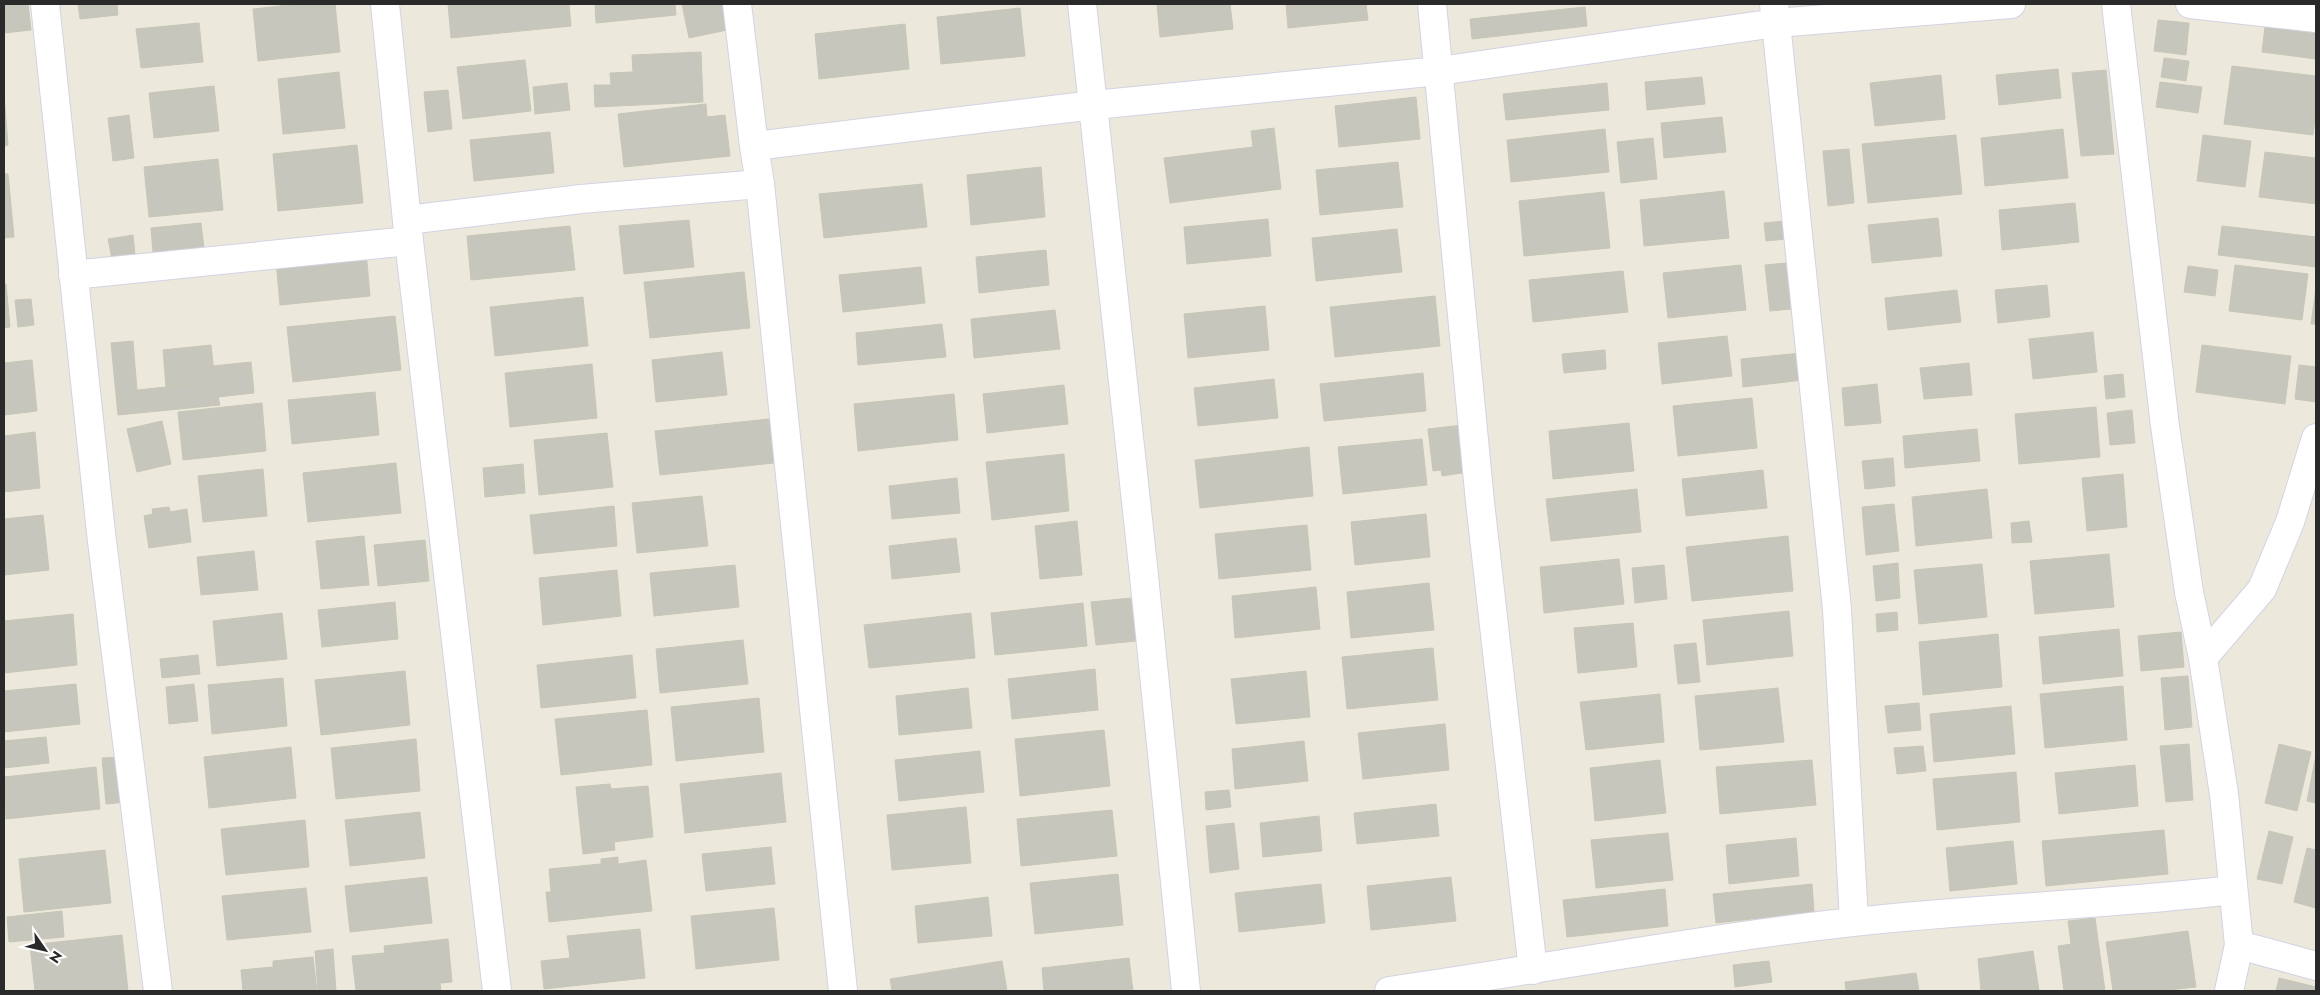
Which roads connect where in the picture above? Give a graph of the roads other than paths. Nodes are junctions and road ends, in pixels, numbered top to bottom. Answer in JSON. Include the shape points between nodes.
{"nodes":[{"id":1,"x":45,"y":4,"type":"edge"},
{"id":2,"x":385,"y":4,"type":"edge"},
{"id":3,"x":737,"y":4,"type":"edge"},
{"id":4,"x":1082,"y":4,"type":"edge"},
{"id":5,"x":1432,"y":4,"type":"edge"},
{"id":6,"x":2011,"y":4,"type":"edge"},
{"id":7,"x":2116,"y":4,"type":"edge"},
{"id":8,"x":2190,"y":4,"type":"edge"},
{"id":9,"x":1775,"y":13,"type":"edge"},
{"id":10,"x":2316,"y":18,"type":"edge"},
{"id":11,"x":1439,"y":71,"type":"junction"},
{"id":12,"x":1094,"y":105,"type":"junction"},
{"id":13,"x":754,"y":146,"type":"junction"},
{"id":14,"x":760,"y":184,"type":"junction"},
{"id":15,"x":408,"y":230,"type":"junction"},
{"id":16,"x":73,"y":275,"type":"junction"},
{"id":17,"x":2316,"y":438,"type":"edge"},
{"id":18,"x":2203,"y":658,"type":"junction"},
{"id":19,"x":2232,"y":890,"type":"junction"},
{"id":20,"x":1854,"y":921,"type":"junction"},
{"id":21,"x":2239,"y":945,"type":"junction"},
{"id":22,"x":2316,"y":966,"type":"edge"},
{"id":23,"x":1533,"y":970,"type":"junction"},
{"id":24,"x":158,"y":991,"type":"edge"},
{"id":25,"x":497,"y":991,"type":"edge"},
{"id":26,"x":843,"y":991,"type":"edge"},
{"id":27,"x":1186,"y":991,"type":"edge"},
{"id":28,"x":1389,"y":991,"type":"edge"},
{"id":29,"x":2229,"y":991,"type":"edge"}],
"edges":[{"from":1,"to":16,"type":"street"},
{"from":2,"to":15,"type":"street"},
{"from":3,"to":13,"type":"street"},
{"from":4,"to":12,"type":"street"},
{"from":5,"to":11,"type":"street"},
{"from":6,"to":9,"type":"street"},
{"from":7,"to":18,"type":"street","via":[[2165,426],[2189,592]]},
{"from":8,"to":10,"type":"street"},
{"from":9,"to":11,"type":"street"},
{"from":9,"to":20,"type":"street","via":[[1837,609]]},
{"from":11,"to":12,"type":"street"},
{"from":11,"to":23,"type":"street","via":[[1480,502]]},
{"from":12,"to":13,"type":"street"},
{"from":12,"to":27,"type":"street"},
{"from":13,"to":14,"type":"street"},
{"from":14,"to":15,"type":"street","via":[[581,199]]},
{"from":14,"to":26,"type":"street"},
{"from":15,"to":16,"type":"street"},
{"from":15,"to":25,"type":"street"},
{"from":16,"to":24,"type":"street","via":[[101,533]]},
{"from":17,"to":18,"type":"street","via":[[2290,522],[2262,589]]},
{"from":18,"to":19,"type":"street","via":[[2224,794]]},
{"from":19,"to":20,"type":"street","via":[[2158,899]]},
{"from":19,"to":21,"type":"street"},
{"from":20,"to":23,"type":"street","via":[[1671,946]]},
{"from":21,"to":22,"type":"street"},
{"from":21,"to":29,"type":"street"},
{"from":23,"to":28,"type":"street"}]}
